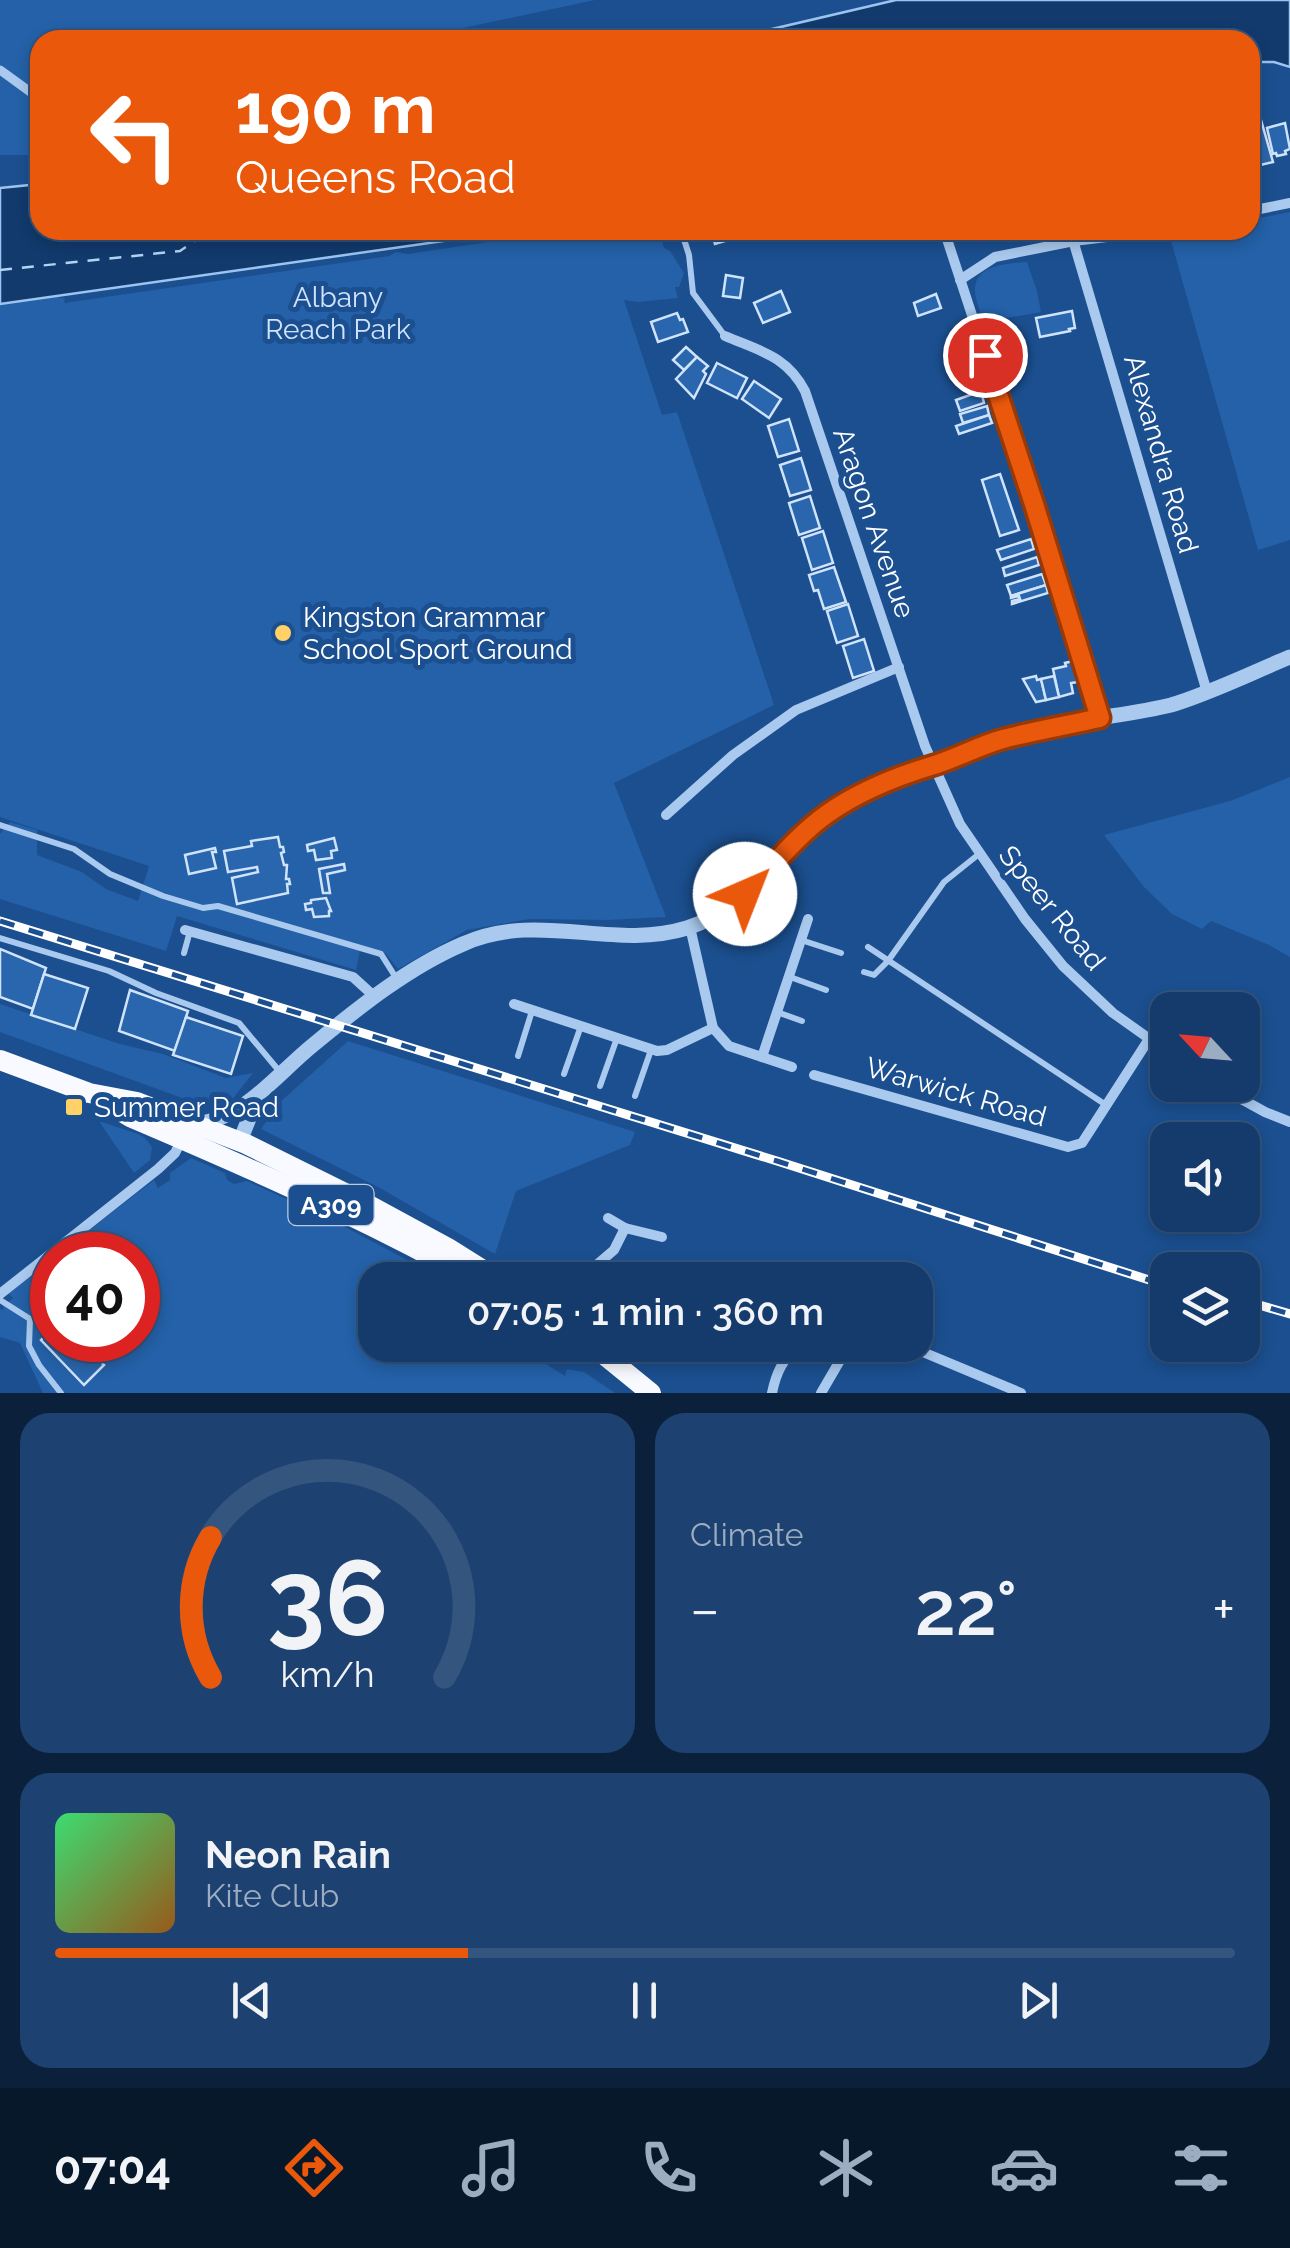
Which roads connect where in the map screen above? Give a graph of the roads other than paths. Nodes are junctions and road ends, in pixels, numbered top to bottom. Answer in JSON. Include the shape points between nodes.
{"nodes":[{"id":1,"x":0,"y":70,"type":"edge"},
{"id":2,"x":30,"y":92,"type":"edge"},
{"id":3,"x":1290,"y":203,"type":"edge"},
{"id":4,"x":1260,"y":208,"type":"edge"},
{"id":5,"x":684,"y":240,"type":"edge"},
{"id":6,"x":947,"y":240,"type":"edge"},
{"id":7,"x":1057,"y":240,"type":"edge"},
{"id":8,"x":1073,"y":240,"type":"edge"},
{"id":9,"x":960,"y":280,"type":"junction"},
{"id":10,"x":725,"y":336,"type":"joint"},
{"id":11,"x":1290,"y":657,"type":"edge"},
{"id":12,"x":899,"y":667,"type":"junction"},
{"id":13,"x":1207,"y":692,"type":"junction"},
{"id":14,"x":1100,"y":718,"type":"junction"},
{"id":15,"x":934,"y":765,"type":"junction"},
{"id":16,"x":666,"y":815,"type":"dead end"},
{"id":17,"x":0,"y":825,"type":"edge"},
{"id":18,"x":979,"y":854,"type":"junction"},
{"id":19,"x":808,"y":919,"type":"dead end"},
{"id":20,"x":690,"y":927,"type":"junction"},
{"id":21,"x":188,"y":930,"type":"joint"},
{"id":22,"x":0,"y":938,"type":"edge"},
{"id":23,"x":801,"y":940,"type":"junction"},
{"id":24,"x":868,"y":947,"type":"dead end"},
{"id":25,"x":184,"y":953,"type":"dead end"},
{"id":26,"x":841,"y":953,"type":"dead end"},
{"id":27,"x":888,"y":960,"type":"junction"},
{"id":28,"x":864,"y":972,"type":"dead end"},
{"id":29,"x":789,"y":977,"type":"junction"},
{"id":30,"x":398,"y":982,"type":"junction"},
{"id":31,"x":826,"y":990,"type":"dead end"},
{"id":32,"x":375,"y":998,"type":"junction"},
{"id":33,"x":514,"y":1004,"type":"dead end"},
{"id":34,"x":533,"y":1010,"type":"junction"},
{"id":35,"x":777,"y":1012,"type":"junction"},
{"id":36,"x":802,"y":1021,"type":"dead end"},
{"id":37,"x":581,"y":1026,"type":"junction"},
{"id":38,"x":713,"y":1028,"type":"junction"},
{"id":39,"x":617,"y":1038,"type":"junction"},
{"id":40,"x":1149,"y":1039,"type":"joint"},
{"id":41,"x":652,"y":1049,"type":"junction"},
{"id":42,"x":518,"y":1056,"type":"dead end"},
{"id":43,"x":762,"y":1057,"type":"junction"},
{"id":44,"x":0,"y":1060,"type":"edge"},
{"id":45,"x":792,"y":1067,"type":"dead end"},
{"id":46,"x":281,"y":1073,"type":"junction"},
{"id":47,"x":564,"y":1074,"type":"dead end"},
{"id":48,"x":814,"y":1074,"type":"dead end"},
{"id":49,"x":600,"y":1086,"type":"dead end"},
{"id":50,"x":260,"y":1092,"type":"junction"},
{"id":51,"x":635,"y":1096,"type":"dead end"},
{"id":52,"x":1246,"y":1102,"type":"edge"},
{"id":53,"x":1106,"y":1105,"type":"junction"},
{"id":54,"x":1290,"y":1122,"type":"edge"},
{"id":55,"x":189,"y":1128,"type":"junction"},
{"id":56,"x":246,"y":1144,"type":"junction"},
{"id":57,"x":608,"y":1218,"type":"dead end"},
{"id":58,"x":625,"y":1228,"type":"junction"},
{"id":59,"x":662,"y":1236,"type":"dead end"},
{"id":60,"x":442,"y":1262,"type":"edge"},
{"id":61,"x":470,"y":1262,"type":"edge"},
{"id":62,"x":600,"y":1262,"type":"edge"},
{"id":63,"x":0,"y":1297,"type":"edge"},
{"id":64,"x":933,"y":1356,"type":"edge"},
{"id":65,"x":612,"y":1362,"type":"edge"},
{"id":66,"x":783,"y":1362,"type":"edge"},
{"id":67,"x":838,"y":1362,"type":"edge"},
{"id":68,"x":61,"y":1393,"type":"edge"},
{"id":69,"x":651,"y":1393,"type":"edge"},
{"id":70,"x":772,"y":1393,"type":"edge"},
{"id":71,"x":821,"y":1393,"type":"edge"},
{"id":72,"x":1021,"y":1393,"type":"edge"}],
"edges":[{"from":1,"to":2,"type":"street"},
{"from":3,"to":4,"type":"street"},
{"from":5,"to":10,"type":"lane","via":[[692,292]]},
{"from":6,"to":9,"type":"street"},
{"from":7,"to":9,"type":"street","via":[[995,257]]},
{"from":8,"to":13,"type":"street","name":"Alexandra Road"},
{"from":9,"to":14,"type":"street"},
{"from":10,"to":12,"type":"street","name":"Aragon Avenue","via":[[796,372]]},
{"from":11,"to":13,"type":"street"},
{"from":12,"to":15,"type":"street","name":"Aragon Avenue"},
{"from":12,"to":16,"type":"street","via":[[796,710]]},
{"from":13,"to":14,"type":"street"},
{"from":14,"to":15,"type":"street","via":[[1005,739]]},
{"from":15,"to":18,"type":"street","name":"Speer Road"},
{"from":15,"to":20,"type":"street","via":[[824,816],[745,894]]},
{"from":17,"to":30,"type":"lane","via":[[74,849],[110,874],[163,896],[381,954]]},
{"from":18,"to":27,"type":"lane","via":[[944,882]]},
{"from":18,"to":40,"type":"street","name":"Speer Road","via":[[1063,966]]},
{"from":19,"to":23,"type":"street"},
{"from":20,"to":30,"type":"street","via":[[648,936],[549,928],[504,932],[463,944]]},
{"from":20,"to":38,"type":"street"},
{"from":21,"to":25,"type":"lane"},
{"from":21,"to":32,"type":"street","via":[[353,977]]},
{"from":22,"to":46,"type":"lane","via":[[109,971],[239,1024]]},
{"from":23,"to":26,"type":"lane"},
{"from":23,"to":29,"type":"street"},
{"from":24,"to":27,"type":"lane"},
{"from":27,"to":28,"type":"lane","via":[[874,975]]},
{"from":27,"to":53,"type":"lane"},
{"from":29,"to":31,"type":"lane"},
{"from":29,"to":35,"type":"street"},
{"from":30,"to":32,"type":"street"},
{"from":32,"to":46,"type":"street"},
{"from":33,"to":34,"type":"street"},
{"from":34,"to":37,"type":"street"},
{"from":34,"to":42,"type":"lane"},
{"from":35,"to":36,"type":"lane"},
{"from":35,"to":43,"type":"street"},
{"from":37,"to":39,"type":"street"},
{"from":37,"to":47,"type":"lane"},
{"from":38,"to":41,"type":"street","via":[[667,1050]]},
{"from":38,"to":43,"type":"street","via":[[729,1046]]},
{"from":39,"to":41,"type":"street"},
{"from":39,"to":49,"type":"lane"},
{"from":40,"to":53,"type":"street","name":"Warwick Road"},
{"from":41,"to":51,"type":"lane"},
{"from":43,"to":45,"type":"street"},
{"from":44,"to":55,"type":"highway","number":"A309","via":[[90,1093],[130,1117]]},
{"from":46,"to":50,"type":"street"},
{"from":48,"to":53,"type":"street","name":"Warwick Road","via":[[1068,1148],[1082,1143]]},
{"from":50,"to":55,"type":"street","via":[[227,1116]]},
{"from":50,"to":56,"type":"street","via":[[242,1136]]},
{"from":52,"to":54,"type":"street"},
{"from":55,"to":56,"type":"highway","number":"A309"},
{"from":55,"to":60,"type":"highway","number":"A309"},
{"from":55,"to":63,"type":"street","via":[[158,1169]]},
{"from":56,"to":61,"type":"highway","number":"A309"},
{"from":57,"to":58,"type":"street"},
{"from":58,"to":59,"type":"street"},
{"from":58,"to":62,"type":"street"},
{"from":63,"to":68,"type":"lane","via":[[30,1319],[29,1346]]},
{"from":64,"to":72,"type":"street"},
{"from":65,"to":69,"type":"highway"},
{"from":66,"to":70,"type":"street"},
{"from":67,"to":71,"type":"street"}]}
